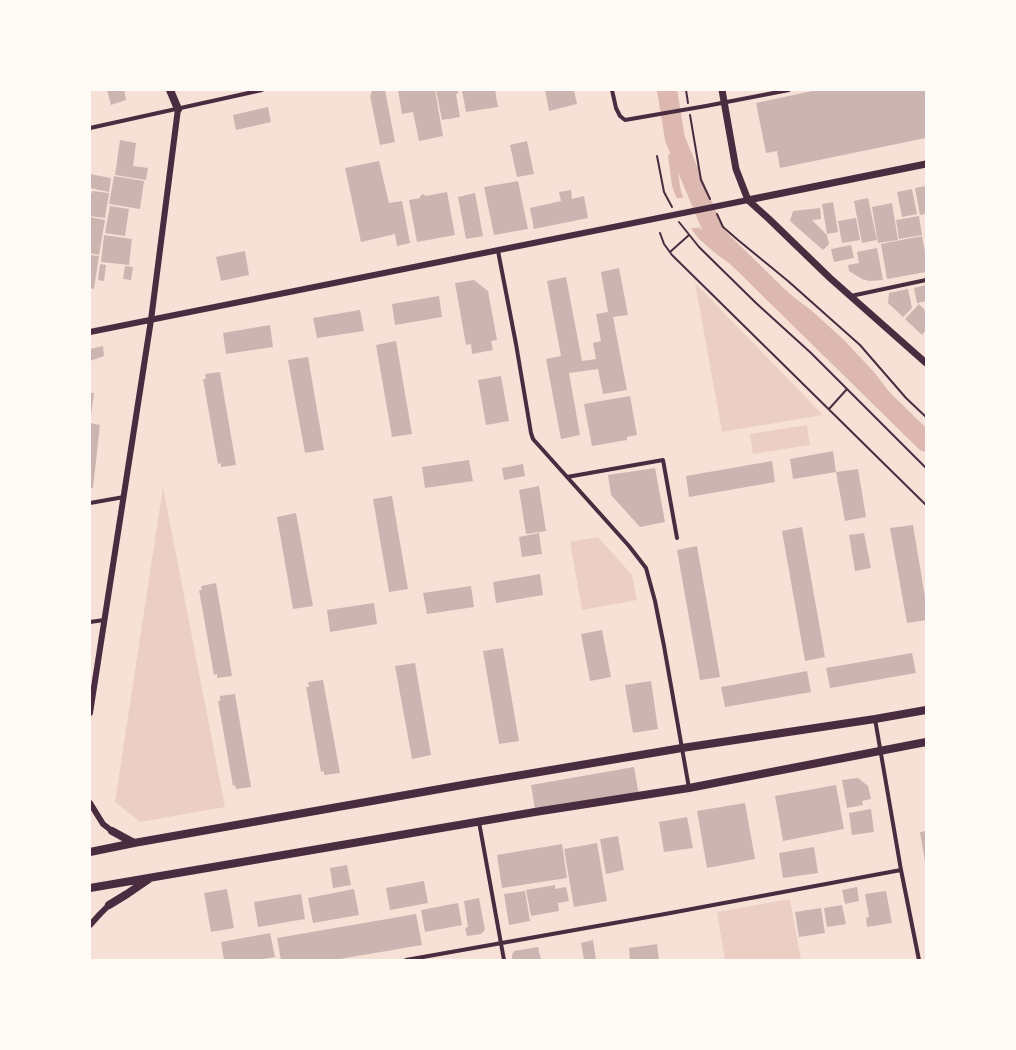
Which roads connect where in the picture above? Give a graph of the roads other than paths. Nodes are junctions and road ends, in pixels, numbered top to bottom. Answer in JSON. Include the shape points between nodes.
{"nodes":[{"id":1,"x":170,"y":90,"type":"edge"},
{"id":2,"x":176,"y":90,"type":"edge"},
{"id":3,"x":262,"y":90,"type":"edge"},
{"id":4,"x":612,"y":90,"type":"edge"},
{"id":5,"x":722,"y":90,"type":"edge"},
{"id":6,"x":789,"y":90,"type":"edge"},
{"id":7,"x":724,"y":102,"type":"junction"},
{"id":8,"x":178,"y":109,"type":"junction"},
{"id":9,"x":90,"y":128,"type":"edge"},
{"id":10,"x":926,"y":164,"type":"edge"},
{"id":11,"x":748,"y":200,"type":"junction"},
{"id":12,"x":498,"y":251,"type":"junction"},
{"id":13,"x":926,"y":280,"type":"edge"},
{"id":14,"x":850,"y":296,"type":"junction"},
{"id":15,"x":151,"y":320,"type":"junction"},
{"id":16,"x":90,"y":332,"type":"edge"},
{"id":17,"x":926,"y":363,"type":"edge"},
{"id":18,"x":567,"y":477,"type":"junction"},
{"id":19,"x":124,"y":497,"type":"junction"},
{"id":20,"x":90,"y":503,"type":"edge"},
{"id":21,"x":677,"y":538,"type":"dead end"},
{"id":22,"x":104,"y":620,"type":"junction"},
{"id":23,"x":90,"y":622,"type":"edge"},
{"id":24,"x":926,"y":710,"type":"edge"},
{"id":25,"x":90,"y":713,"type":"edge"},
{"id":26,"x":875,"y":719,"type":"junction"},
{"id":27,"x":926,"y":742,"type":"edge"},
{"id":28,"x":682,"y":748,"type":"junction"},
{"id":29,"x":881,"y":751,"type":"junction"},
{"id":30,"x":689,"y":788,"type":"junction"},
{"id":31,"x":90,"y":803,"type":"edge"},
{"id":32,"x":479,"y":822,"type":"junction"},
{"id":33,"x":112,"y":831,"type":"joint"},
{"id":34,"x":134,"y":843,"type":"junction"},
{"id":35,"x":90,"y":852,"type":"edge"},
{"id":36,"x":901,"y":870,"type":"junction"},
{"id":37,"x":150,"y":878,"type":"junction"},
{"id":38,"x":90,"y":888,"type":"edge"},
{"id":39,"x":110,"y":905,"type":"joint"},
{"id":40,"x":90,"y":925,"type":"edge"},
{"id":41,"x":501,"y":943,"type":"junction"},
{"id":42,"x":406,"y":960,"type":"edge"},
{"id":43,"x":504,"y":960,"type":"edge"},
{"id":44,"x":919,"y":960,"type":"edge"}],
"edges":[{"from":1,"to":8,"type":"main road"},
{"from":2,"to":8,"type":"main road"},
{"from":3,"to":8,"type":"street"},
{"from":4,"to":7,"type":"street","via":[[616,108],[624,120]]},
{"from":5,"to":7,"type":"main road"},
{"from":6,"to":7,"type":"street"},
{"from":7,"to":11,"type":"main road","via":[[736,169]]},
{"from":8,"to":9,"type":"street"},
{"from":8,"to":15,"type":"street"},
{"from":10,"to":11,"type":"main road"},
{"from":11,"to":12,"type":"street"},
{"from":11,"to":14,"type":"main road"},
{"from":12,"to":15,"type":"street"},
{"from":12,"to":18,"type":"street","via":[[531,433],[533,439]]},
{"from":13,"to":14,"type":"street"},
{"from":14,"to":17,"type":"main road"},
{"from":15,"to":16,"type":"street"},
{"from":15,"to":19,"type":"street"},
{"from":18,"to":21,"type":"street","via":[[663,460]]},
{"from":18,"to":28,"type":"street","via":[[646,568],[664,646]]},
{"from":19,"to":20,"type":"street"},
{"from":19,"to":22,"type":"street"},
{"from":22,"to":23,"type":"street"},
{"from":22,"to":25,"type":"street"},
{"from":24,"to":26,"type":"main road"},
{"from":26,"to":28,"type":"main road"},
{"from":26,"to":29,"type":"street"},
{"from":27,"to":29,"type":"main road"},
{"from":28,"to":30,"type":"street"},
{"from":28,"to":34,"type":"main road"},
{"from":29,"to":30,"type":"main road"},
{"from":29,"to":36,"type":"street"},
{"from":30,"to":32,"type":"main road"},
{"from":31,"to":33,"type":"street","via":[[103,824]]},
{"from":32,"to":37,"type":"main road"},
{"from":32,"to":41,"type":"street"},
{"from":33,"to":34,"type":"main road"},
{"from":34,"to":35,"type":"main road"},
{"from":36,"to":41,"type":"street"},
{"from":36,"to":44,"type":"street"},
{"from":37,"to":38,"type":"main road"},
{"from":37,"to":39,"type":"main road"},
{"from":39,"to":40,"type":"street"},
{"from":41,"to":42,"type":"street"},
{"from":41,"to":43,"type":"street"}]}
